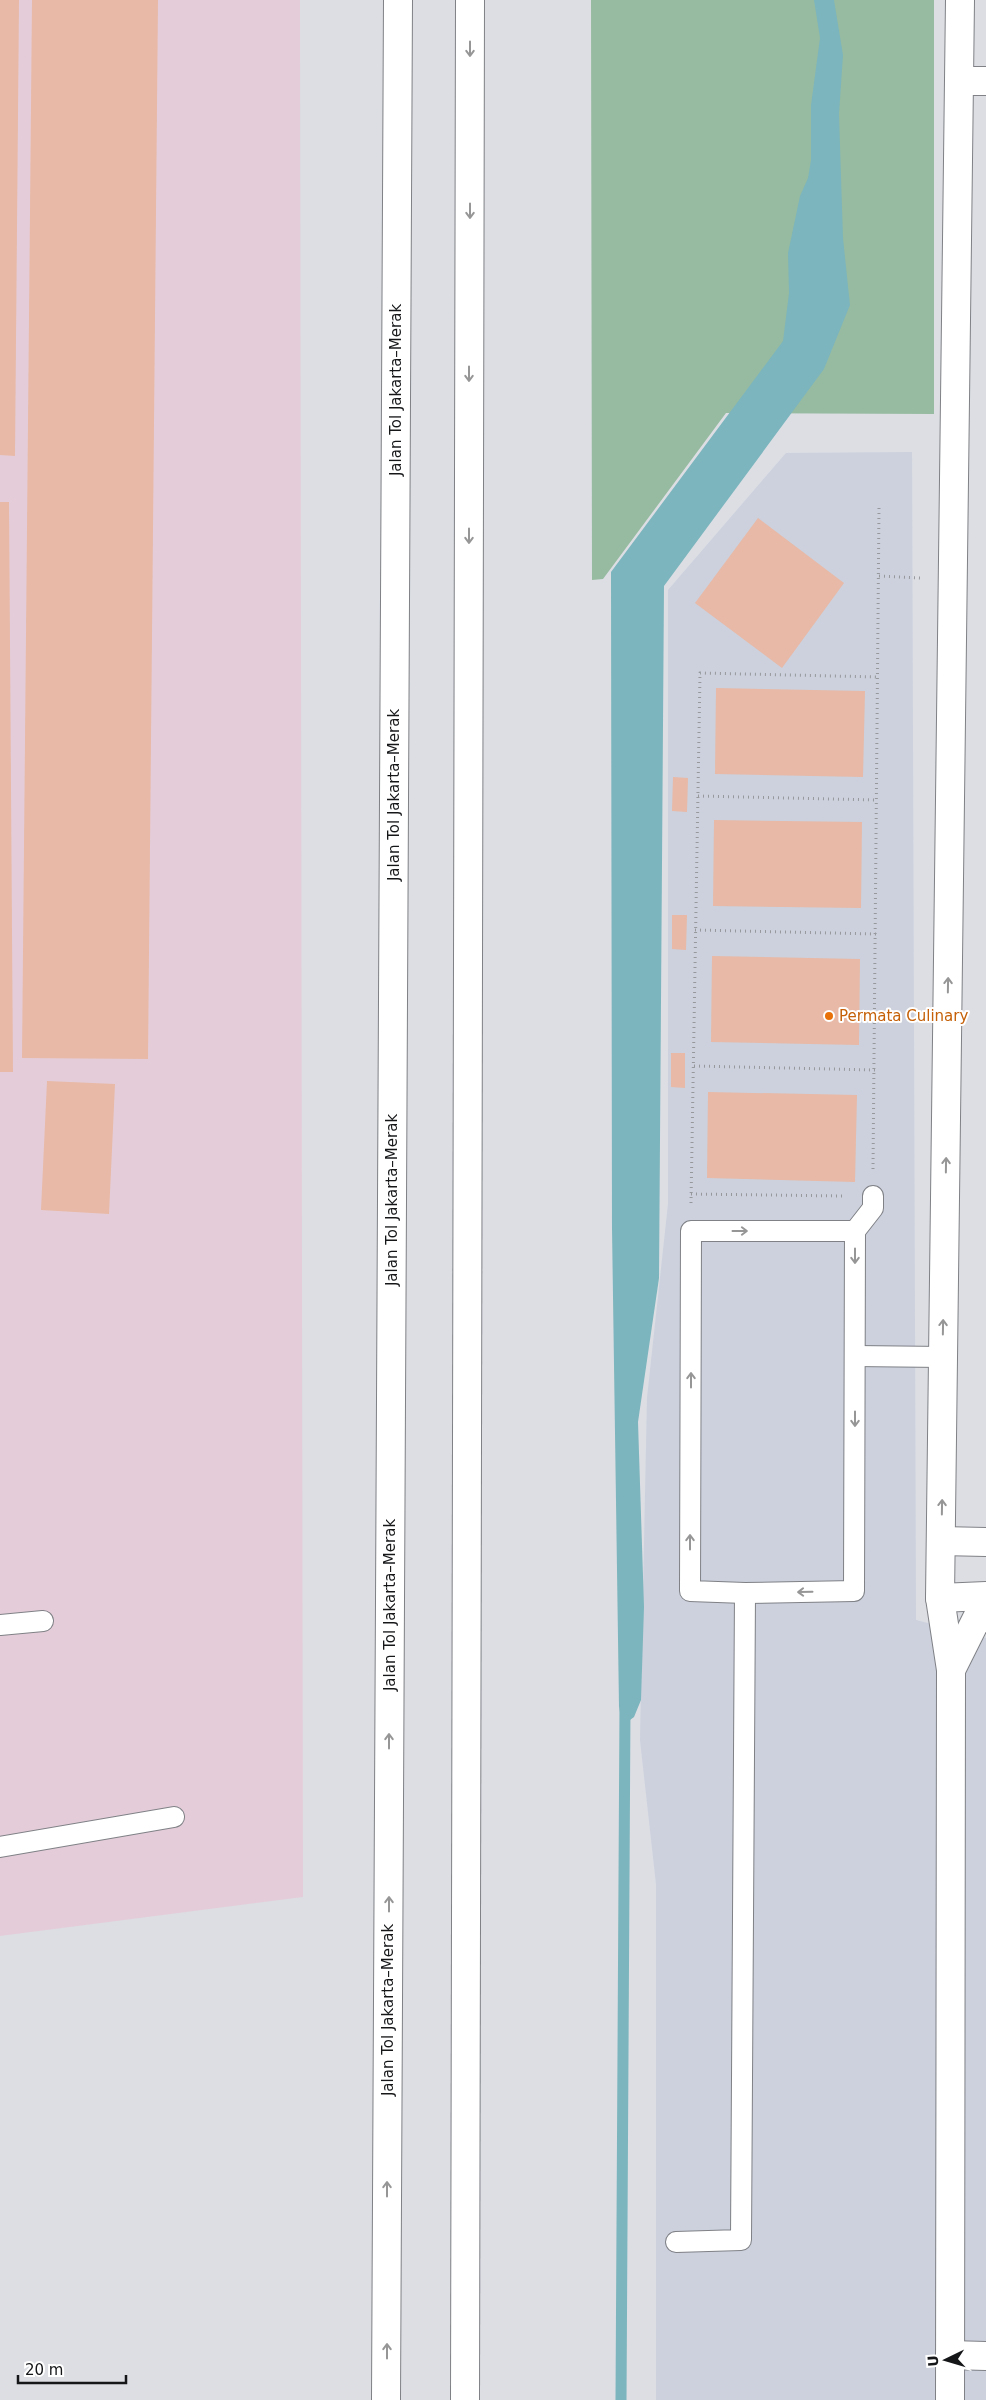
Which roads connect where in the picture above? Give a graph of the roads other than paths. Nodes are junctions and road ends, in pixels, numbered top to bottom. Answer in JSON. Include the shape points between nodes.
{"nodes":[{"id":1,"x":398,"y":0,"type":"edge"},
{"id":2,"x":470,"y":0,"type":"edge"},
{"id":3,"x":960,"y":0,"type":"edge"},
{"id":4,"x":973,"y":81,"type":"edge"},
{"id":5,"x":873,"y":1196,"type":"road end"},
{"id":6,"x":855,"y":1231,"type":"junction"},
{"id":7,"x":855,"y":1356,"type":"junction"},
{"id":8,"x":943,"y":1357,"type":"junction"},
{"id":9,"x":941,"y":1541,"type":"junction"},
{"id":10,"x":986,"y":1542,"type":"edge"},
{"id":11,"x":745,"y":1593,"type":"junction"},
{"id":12,"x":940,"y":1598,"type":"junction"},
{"id":13,"x":986,"y":1598,"type":"edge"},
{"id":14,"x":43,"y":1621,"type":"dead end"},
{"id":15,"x":0,"y":1625,"type":"edge"},
{"id":16,"x":951,"y":1670,"type":"junction"},
{"id":17,"x":174,"y":1817,"type":"dead end"},
{"id":18,"x":0,"y":1847,"type":"edge"},
{"id":19,"x":676,"y":2242,"type":"dead end"},
{"id":20,"x":950,"y":2355,"type":"junction"},
{"id":21,"x":986,"y":2356,"type":"edge"},
{"id":22,"x":386,"y":2400,"type":"edge"},
{"id":23,"x":465,"y":2400,"type":"edge"},
{"id":24,"x":950,"y":2400,"type":"edge"}],
"edges":[{"from":22,"to":1,"type":"main road","name":"Jalan Tol Jakarta–Merak","one_way":true},
{"from":2,"to":23,"type":"main road","one_way":true},
{"from":3,"to":4,"type":"main road"},
{"from":8,"to":4,"type":"main road","one_way":true,"via":[[954,578]]},
{"from":5,"to":6,"type":"lane","via":[[873,1208]]},
{"from":6,"to":7,"type":"lane","one_way":true},
{"from":11,"to":6,"type":"lane","one_way":true,"via":[[690,1591],[691,1231]]},
{"from":7,"to":8,"type":"lane"},
{"from":7,"to":11,"type":"lane","one_way":true,"via":[[854,1591]]},
{"from":9,"to":8,"type":"main road","one_way":true},
{"from":9,"to":10,"type":"main road"},
{"from":9,"to":12,"type":"main road"},
{"from":11,"to":19,"type":"lane","via":[[741,2240]]},
{"from":12,"to":13,"type":"main road"},
{"from":12,"to":16,"type":"main road"},
{"from":13,"to":16,"type":"main road"},
{"from":14,"to":15,"type":"lane"},
{"from":16,"to":20,"type":"main road"},
{"from":17,"to":18,"type":"lane"},
{"from":20,"to":21,"type":"main road"},
{"from":20,"to":24,"type":"main road"}]}
